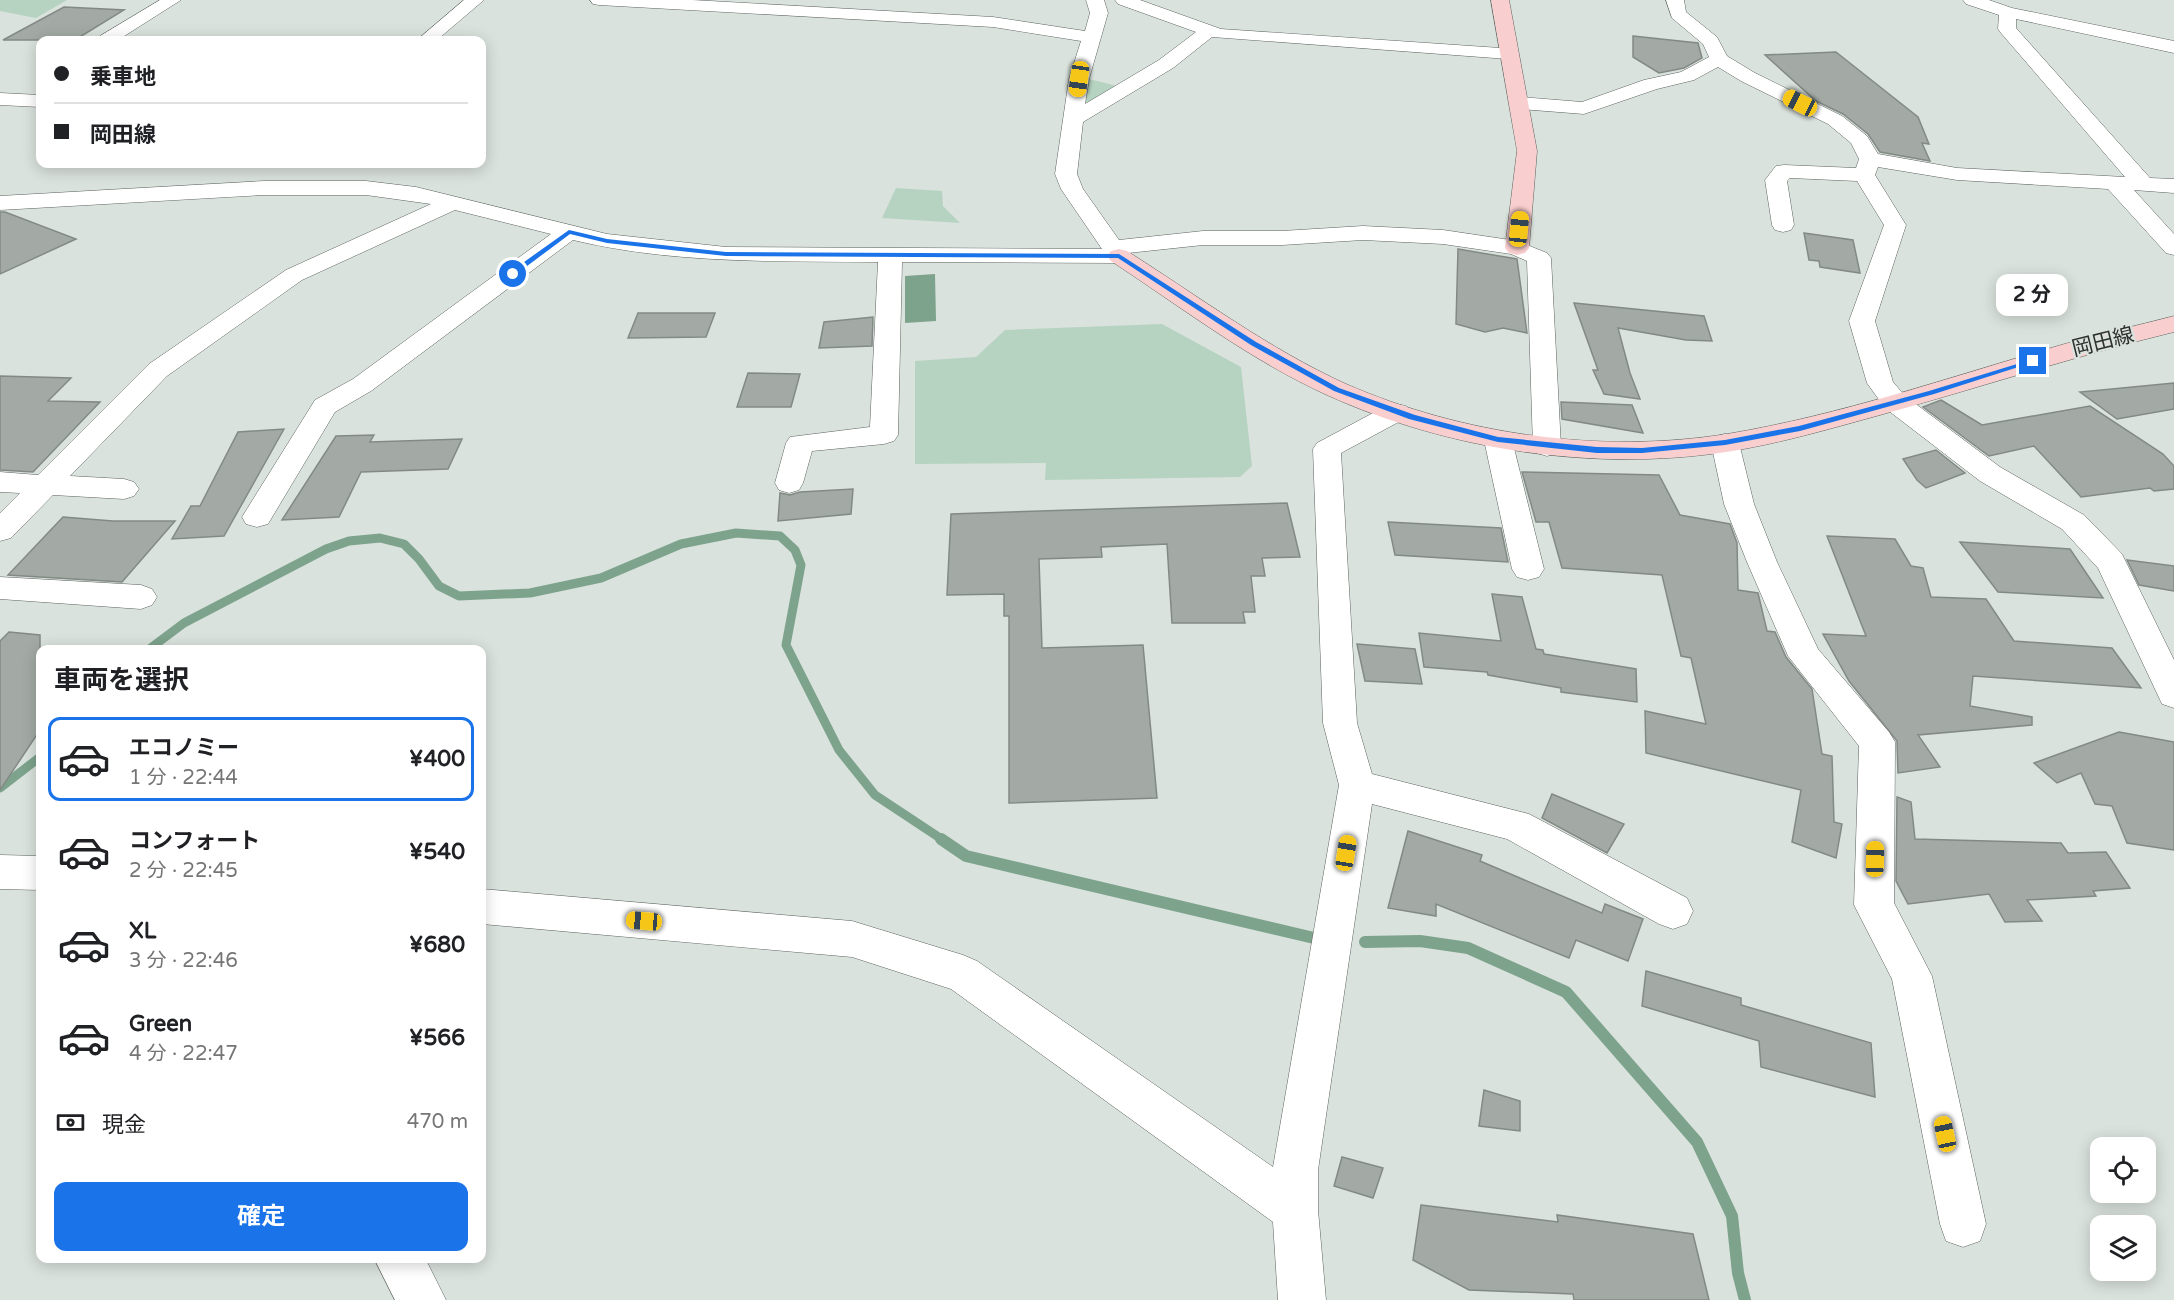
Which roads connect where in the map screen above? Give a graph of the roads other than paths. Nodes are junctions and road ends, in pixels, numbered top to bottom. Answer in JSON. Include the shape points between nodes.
{"nodes":[{"id":1,"x":172,"y":0,"type":"edge"},
{"id":2,"x":475,"y":0,"type":"edge"},
{"id":3,"x":599,"y":0,"type":"edge"},
{"id":4,"x":1095,"y":0,"type":"edge"},
{"id":5,"x":1124,"y":0,"type":"edge"},
{"id":6,"x":1500,"y":0,"type":"edge"},
{"id":7,"x":1675,"y":0,"type":"edge"},
{"id":8,"x":1972,"y":0,"type":"edge"},
{"id":9,"x":2008,"y":12,"type":"junction"},
{"id":10,"x":1209,"y":30,"type":"junction"},
{"id":11,"x":113,"y":36,"type":"edge"},
{"id":12,"x":431,"y":36,"type":"edge"},
{"id":13,"x":1091,"y":37,"type":"junction"},
{"id":14,"x":2174,"y":47,"type":"edge"},
{"id":15,"x":1508,"y":53,"type":"junction"},
{"id":16,"x":1719,"y":59,"type":"junction"},
{"id":17,"x":36,"y":82,"type":"edge"},
{"id":18,"x":5,"y":99,"type":"edge"},
{"id":19,"x":36,"y":101,"type":"edge"},
{"id":20,"x":1520,"y":103,"type":"junction"},
{"id":21,"x":1073,"y":120,"type":"junction"},
{"id":22,"x":1867,"y":167,"type":"junction"},
{"id":23,"x":282,"y":168,"type":"edge"},
{"id":24,"x":2115,"y":183,"type":"junction"},
{"id":25,"x":2143,"y":184,"type":"junction"},
{"id":26,"x":2174,"y":186,"type":"edge"},
{"id":27,"x":264,"y":188,"type":"junction"},
{"id":28,"x":0,"y":202,"type":"edge"},
{"id":29,"x":452,"y":203,"type":"junction"},
{"id":30,"x":1783,"y":225,"type":"dead end"},
{"id":31,"x":569,"y":232,"type":"junction"},
{"id":32,"x":1517,"y":248,"type":"junction"},
{"id":33,"x":2174,"y":248,"type":"edge"},
{"id":34,"x":1117,"y":251,"type":"junction"},
{"id":35,"x":890,"y":256,"type":"junction"},
{"id":36,"x":2174,"y":324,"type":"edge"},
{"id":37,"x":1895,"y":402,"type":"junction"},
{"id":38,"x":1396,"y":412,"type":"junction"},
{"id":39,"x":1498,"y":440,"type":"junction"},
{"id":40,"x":1725,"y":443,"type":"junction"},
{"id":41,"x":1547,"y":447,"type":"junction"},
{"id":42,"x":0,"y":483,"type":"edge"},
{"id":43,"x":789,"y":483,"type":"dead end"},
{"id":44,"x":45,"y":485,"type":"junction"},
{"id":45,"x":124,"y":489,"type":"dead end"},
{"id":46,"x":257,"y":517,"type":"dead end"},
{"id":47,"x":0,"y":531,"type":"edge"},
{"id":48,"x":1528,"y":569,"type":"dead end"},
{"id":49,"x":0,"y":588,"type":"edge"},
{"id":50,"x":141,"y":597,"type":"dead end"},
{"id":51,"x":2174,"y":695,"type":"edge"},
{"id":52,"x":1357,"y":785,"type":"junction"},
{"id":53,"x":0,"y":872,"type":"edge"},
{"id":54,"x":36,"y":873,"type":"edge"},
{"id":55,"x":486,"y":907,"type":"edge"},
{"id":56,"x":1673,"y":911,"type":"dead end"},
{"id":57,"x":1295,"y":1210,"type":"junction"},
{"id":58,"x":1963,"y":1224,"type":"dead end"},
{"id":59,"x":401,"y":1263,"type":"edge"},
{"id":60,"x":422,"y":1300,"type":"edge"},
{"id":61,"x":1302,"y":1300,"type":"edge"}],
"edges":[{"from":1,"to":11,"type":"street"},
{"from":2,"to":12,"type":"street"},
{"from":3,"to":13,"type":"street","via":[[993,22]]},
{"from":4,"to":13,"type":"street","via":[[1099,13]]},
{"from":5,"to":10,"type":"street"},
{"from":6,"to":15,"type":"street"},
{"from":7,"to":16,"type":"street","via":[[1678,14],[1711,41]]},
{"from":8,"to":9,"type":"street"},
{"from":9,"to":14,"type":"street"},
{"from":9,"to":25,"type":"street","via":[[2007,29]]},
{"from":10,"to":15,"type":"street","via":[[1220,34]]},
{"from":10,"to":21,"type":"street","via":[[1166,64]]},
{"from":13,"to":21,"type":"street"},
{"from":15,"to":20,"type":"street"},
{"from":16,"to":20,"type":"street","via":[[1687,76],[1651,84],[1584,108]]},
{"from":16,"to":22,"type":"street","via":[[1835,120],[1860,140]]},
{"from":17,"to":18,"type":"street"},
{"from":18,"to":19,"type":"street"},
{"from":20,"to":32,"type":"street","via":[[1527,151]]},
{"from":21,"to":34,"type":"street","via":[[1066,174],[1072,189]]},
{"from":22,"to":24,"type":"street"},
{"from":22,"to":30,"type":"street","via":[[1784,171],[1776,180]]},
{"from":22,"to":37,"type":"street","via":[[1895,225],[1862,321],[1880,383]]},
{"from":23,"to":27,"type":"street"},
{"from":24,"to":25,"type":"street"},
{"from":24,"to":33,"type":"street"},
{"from":25,"to":26,"type":"street"},
{"from":27,"to":28,"type":"street"},
{"from":27,"to":29,"type":"street","via":[[366,188]]},
{"from":29,"to":31,"type":"street"},
{"from":29,"to":44,"type":"street","via":[[294,275],[158,370]]},
{"from":31,"to":35,"type":"street","via":[[607,241],[726,254]]},
{"from":31,"to":46,"type":"street","via":[[362,385],[325,406]]},
{"from":32,"to":34,"type":"street","via":[[1443,237],[1363,233],[1203,238]]},
{"from":32,"to":41,"type":"street","via":[[1539,258]]},
{"from":34,"to":35,"type":"street"},
{"from":34,"to":38,"type":"street","name":"岡田線","via":[[1272,355],[1336,389]]},
{"from":35,"to":43,"type":"street","via":[[884,435],[800,443]]},
{"from":36,"to":37,"type":"street","name":"岡田線","via":[[2073,349]]},
{"from":37,"to":40,"type":"street","name":"岡田線","via":[[1800,428]]},
{"from":37,"to":51,"type":"street","via":[[1990,474],[2073,522],[2112,562]]},
{"from":38,"to":39,"type":"street","name":"岡田線"},
{"from":38,"to":52,"type":"street","via":[[1327,449],[1340,723]]},
{"from":39,"to":41,"type":"street","name":"岡田線"},
{"from":39,"to":48,"type":"street"},
{"from":40,"to":41,"type":"street","name":"岡田線","via":[[1642,450]]},
{"from":40,"to":58,"type":"street","via":[[1739,504],[1804,656],[1877,742],[1874,905],[1912,976]]},
{"from":42,"to":44,"type":"street"},
{"from":44,"to":45,"type":"street"},
{"from":44,"to":47,"type":"street"},
{"from":49,"to":50,"type":"street"},
{"from":52,"to":56,"type":"street","via":[[1516,825]]},
{"from":52,"to":57,"type":"street","via":[[1296,1170]]},
{"from":53,"to":54,"type":"street"},
{"from":55,"to":57,"type":"street","via":[[852,939],[963,974]]},
{"from":57,"to":61,"type":"street"},
{"from":59,"to":60,"type":"street"}]}
